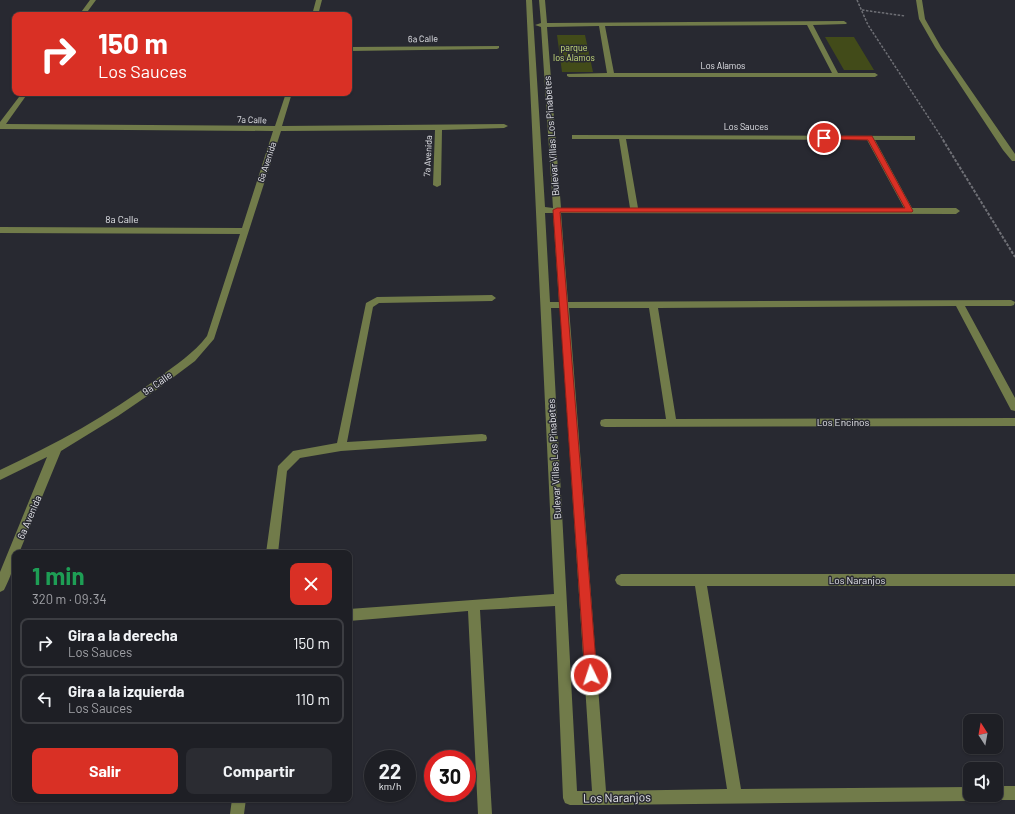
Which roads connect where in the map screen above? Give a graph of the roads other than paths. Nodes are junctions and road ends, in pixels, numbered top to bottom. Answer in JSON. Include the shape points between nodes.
{"nodes":[{"id":1,"x":93,"y":0,"type":"edge"},
{"id":2,"x":320,"y":0,"type":"edge"},
{"id":3,"x":529,"y":0,"type":"edge"},
{"id":4,"x":542,"y":0,"type":"edge"},
{"id":5,"x":919,"y":0,"type":"edge"},
{"id":6,"x":84,"y":12,"type":"edge"},
{"id":7,"x":315,"y":12,"type":"edge"},
{"id":8,"x":844,"y":23,"type":"dead end"},
{"id":9,"x":543,"y":24,"type":"junction"},
{"id":10,"x":602,"y":24,"type":"junction"},
{"id":11,"x":809,"y":24,"type":"junction"},
{"id":12,"x":530,"y":25,"type":"junction"},
{"id":13,"x":497,"y":47,"type":"dead end"},
{"id":14,"x":352,"y":49,"type":"edge"},
{"id":15,"x":569,"y":75,"type":"dead end"},
{"id":16,"x":610,"y":75,"type":"junction"},
{"id":17,"x":836,"y":75,"type":"junction"},
{"id":18,"x":875,"y":75,"type":"dead end"},
{"id":19,"x":23,"y":96,"type":"edge"},
{"id":20,"x":288,"y":96,"type":"edge"},
{"id":21,"x":0,"y":126,"type":"edge"},
{"id":22,"x":504,"y":126,"type":"dead end"},
{"id":23,"x":439,"y":128,"type":"junction"},
{"id":24,"x":278,"y":130,"type":"junction"},
{"id":25,"x":575,"y":136,"type":"dead end"},
{"id":26,"x":622,"y":137,"type":"junction"},
{"id":27,"x":870,"y":138,"type":"junction"},
{"id":28,"x":912,"y":138,"type":"dead end"},
{"id":29,"x":1015,"y":159,"type":"edge"},
{"id":30,"x":437,"y":184,"type":"dead end"},
{"id":31,"x":541,"y":210,"type":"junction"},
{"id":32,"x":557,"y":210,"type":"junction"},
{"id":33,"x":634,"y":210,"type":"junction"},
{"id":34,"x":909,"y":211,"type":"junction"},
{"id":35,"x":956,"y":211,"type":"dead end"},
{"id":36,"x":0,"y":230,"type":"edge"},
{"id":37,"x":244,"y":231,"type":"junction"},
{"id":38,"x":492,"y":298,"type":"dead end"},
{"id":39,"x":1011,"y":303,"type":"dead end"},
{"id":40,"x":960,"y":304,"type":"junction"},
{"id":41,"x":546,"y":305,"type":"junction"},
{"id":42,"x":564,"y":305,"type":"junction"},
{"id":43,"x":653,"y":305,"type":"junction"},
{"id":44,"x":1015,"y":407,"type":"edge"},
{"id":45,"x":1015,"y":422,"type":"edge"},
{"id":46,"x":605,"y":423,"type":"dead end"},
{"id":47,"x":672,"y":423,"type":"junction"},
{"id":48,"x":482,"y":438,"type":"dead end"},
{"id":49,"x":341,"y":447,"type":"junction"},
{"id":50,"x":57,"y":448,"type":"junction"},
{"id":51,"x":0,"y":475,"type":"edge"},
{"id":52,"x":15,"y":550,"type":"edge"},
{"id":53,"x":272,"y":550,"type":"edge"},
{"id":54,"x":12,"y":557,"type":"edge"},
{"id":55,"x":621,"y":580,"type":"dead end"},
{"id":56,"x":700,"y":580,"type":"junction"},
{"id":57,"x":1015,"y":580,"type":"edge"},
{"id":58,"x":0,"y":586,"type":"edge"},
{"id":59,"x":560,"y":600,"type":"junction"},
{"id":60,"x":474,"y":606,"type":"junction"},
{"id":61,"x":352,"y":615,"type":"edge"},
{"id":62,"x":1003,"y":793,"type":"edge"},
{"id":63,"x":1015,"y":793,"type":"edge"},
{"id":64,"x":963,"y":794,"type":"edge"},
{"id":65,"x":735,"y":796,"type":"junction"},
{"id":66,"x":570,"y":798,"type":"joint"},
{"id":67,"x":600,"y":798,"type":"junction"},
{"id":68,"x":239,"y":802,"type":"edge"},
{"id":69,"x":237,"y":814,"type":"edge"},
{"id":70,"x":485,"y":814,"type":"edge"}],
"edges":[{"from":1,"to":6,"type":"street"},
{"from":2,"to":7,"type":"street"},
{"from":3,"to":12,"type":"street","name":"Bulevar Villas Los Pinabetes"},
{"from":4,"to":9,"type":"street","name":"Bulevar Villas Los Pinabetes"},
{"from":5,"to":29,"type":"street","via":[[922,19],[938,47]]},
{"from":8,"to":11,"type":"street"},
{"from":9,"to":10,"type":"street"},
{"from":9,"to":12,"type":"street"},
{"from":9,"to":32,"type":"street","name":"Bulevar Villas Los Pinabetes"},
{"from":10,"to":11,"type":"street"},
{"from":10,"to":16,"type":"street"},
{"from":11,"to":17,"type":"street"},
{"from":12,"to":31,"type":"street","name":"Bulevar Villas Los Pinabetes"},
{"from":13,"to":14,"type":"street","name":"6a Calle"},
{"from":15,"to":16,"type":"street","name":"Los Alamos"},
{"from":16,"to":17,"type":"street","name":"Los Alamos"},
{"from":17,"to":18,"type":"street","name":"Los Alamos"},
{"from":19,"to":21,"type":"street"},
{"from":20,"to":24,"type":"street","name":"6a Avenida"},
{"from":21,"to":24,"type":"street","name":"7a Calle"},
{"from":22,"to":23,"type":"street","name":"7a Calle"},
{"from":23,"to":24,"type":"street","name":"7a Calle"},
{"from":23,"to":30,"type":"street","name":"7a Avenida"},
{"from":24,"to":37,"type":"street","name":"6a Avenida"},
{"from":25,"to":26,"type":"street","name":"Los Sauces"},
{"from":26,"to":27,"type":"street","name":"Los Sauces"},
{"from":26,"to":33,"type":"street"},
{"from":27,"to":28,"type":"street","name":"Los Sauces"},
{"from":27,"to":34,"type":"street"},
{"from":31,"to":32,"type":"street"},
{"from":31,"to":41,"type":"street","name":"Bulevar Villas Los Pinabetes"},
{"from":32,"to":33,"type":"street"},
{"from":32,"to":42,"type":"street","name":"Bulevar Villas Los Pinabetes"},
{"from":33,"to":34,"type":"street"},
{"from":34,"to":35,"type":"street"},
{"from":36,"to":37,"type":"street","name":"8a Calle"},
{"from":37,"to":50,"type":"street","name":"9a Calle","via":[[211,337],[202,349],[156,385]]},
{"from":38,"to":49,"type":"street","via":[[377,300],[369,305]]},
{"from":39,"to":40,"type":"street"},
{"from":40,"to":43,"type":"street"},
{"from":40,"to":44,"type":"street"},
{"from":41,"to":42,"type":"street"},
{"from":41,"to":59,"type":"street","name":"Bulevar Villas Los Pinabetes"},
{"from":42,"to":43,"type":"street"},
{"from":42,"to":67,"type":"street","name":"Bulevar Villas Los Pinabetes"},
{"from":43,"to":47,"type":"street"},
{"from":45,"to":47,"type":"street","name":"Los Encinos"},
{"from":46,"to":47,"type":"street","name":"Los Encinos"},
{"from":48,"to":49,"type":"street"},
{"from":49,"to":53,"type":"street","via":[[297,454],[282,469]]},
{"from":50,"to":51,"type":"street","name":"9a Calle"},
{"from":50,"to":52,"type":"street","name":"6a Avenida"},
{"from":54,"to":58,"type":"street","name":"6a Avenida"},
{"from":55,"to":56,"type":"street","name":"Los Naranjos"},
{"from":56,"to":57,"type":"street","name":"Los Naranjos"},
{"from":56,"to":65,"type":"street"},
{"from":59,"to":60,"type":"street"},
{"from":59,"to":66,"type":"street","name":"Bulevar Villas Los Pinabetes"},
{"from":60,"to":61,"type":"street"},
{"from":60,"to":70,"type":"street"},
{"from":62,"to":63,"type":"street"},
{"from":64,"to":65,"type":"street","name":"Los Naranjos"},
{"from":65,"to":67,"type":"street","name":"Los Naranjos"},
{"from":66,"to":67,"type":"street","name":"Los Naranjos"},
{"from":68,"to":69,"type":"street"}]}
